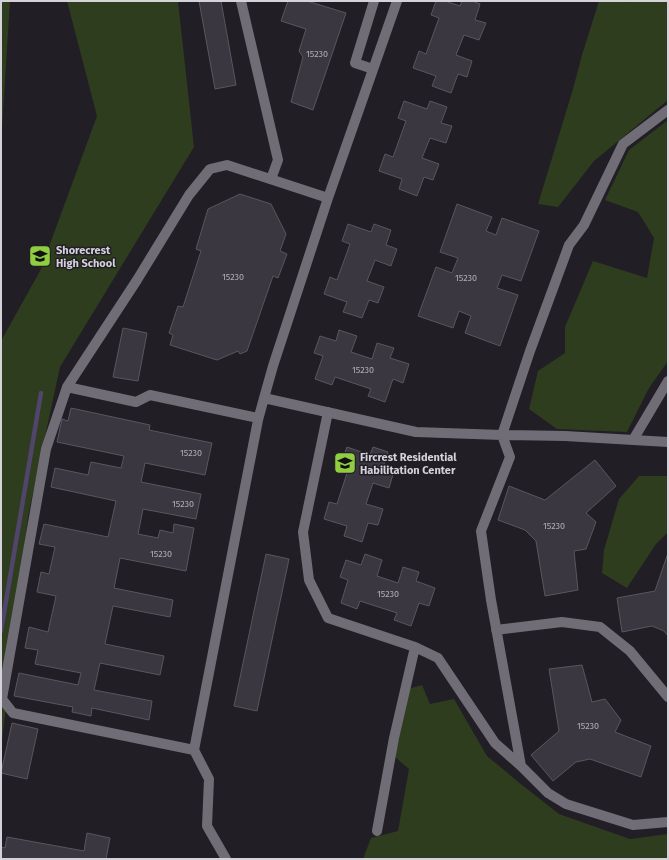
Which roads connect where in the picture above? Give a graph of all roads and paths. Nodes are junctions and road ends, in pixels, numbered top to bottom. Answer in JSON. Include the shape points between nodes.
{"nodes":[{"id":1,"x":241,"y":1,"type":"edge"},
{"id":2,"x":374,"y":1,"type":"edge"},
{"id":3,"x":397,"y":1,"type":"edge"},
{"id":4,"x":373,"y":69,"type":"junction"},
{"id":5,"x":668,"y":110,"type":"edge"},
{"id":6,"x":271,"y":179,"type":"junction"},
{"id":7,"x":328,"y":198,"type":"junction"},
{"id":8,"x":668,"y":381,"type":"edge"},
{"id":9,"x":67,"y":387,"type":"junction"},
{"id":10,"x":264,"y":398,"type":"junction"},
{"id":11,"x":328,"y":412,"type":"junction"},
{"id":12,"x":258,"y":418,"type":"junction"},
{"id":13,"x":502,"y":436,"type":"junction"},
{"id":14,"x":633,"y":440,"type":"junction"},
{"id":15,"x":668,"y":442,"type":"edge"},
{"id":16,"x":496,"y":630,"type":"junction"},
{"id":17,"x":415,"y":647,"type":"junction"},
{"id":18,"x":668,"y":697,"type":"edge"},
{"id":19,"x":194,"y":750,"type":"junction"},
{"id":20,"x":521,"y":766,"type":"junction"},
{"id":21,"x":668,"y":822,"type":"edge"},
{"id":22,"x":377,"y":831,"type":"dead end"},
{"id":23,"x":226,"y":859,"type":"edge"}],
"edges":[{"from":1,"to":6,"type":"lane","via":[[278,160]]},
{"from":2,"to":4,"type":"lane","via":[[355,63]]},
{"from":3,"to":4,"type":"lane"},
{"from":4,"to":7,"type":"lane"},
{"from":5,"to":13,"type":"lane","via":[[623,144],[584,225],[569,246]]},
{"from":6,"to":7,"type":"lane"},
{"from":6,"to":9,"type":"lane","via":[[227,165],[210,169],[189,195]]},
{"from":7,"to":10,"type":"lane"},
{"from":8,"to":14,"type":"lane"},
{"from":9,"to":12,"type":"lane","via":[[136,402],[150,395]]},
{"from":9,"to":19,"type":"lane","via":[[46,449],[2,699],[13,713]]},
{"from":10,"to":11,"type":"lane"},
{"from":10,"to":12,"type":"lane"},
{"from":11,"to":13,"type":"lane","via":[[416,432]]},
{"from":11,"to":17,"type":"lane","via":[[303,532],[309,580],[328,618]]},
{"from":12,"to":19,"type":"lane"},
{"from":13,"to":14,"type":"lane"},
{"from":13,"to":16,"type":"lane","via":[[510,457],[480,531]]},
{"from":14,"to":15,"type":"lane"},
{"from":16,"to":18,"type":"lane","via":[[562,622],[600,627],[630,651]]},
{"from":16,"to":20,"type":"lane"},
{"from":17,"to":20,"type":"lane","via":[[438,658],[495,743]]},
{"from":17,"to":22,"type":"lane","via":[[394,738]]},
{"from":19,"to":23,"type":"lane","via":[[209,779],[207,826]]},
{"from":20,"to":21,"type":"lane","via":[[548,792],[566,804],[633,825]]}]}
